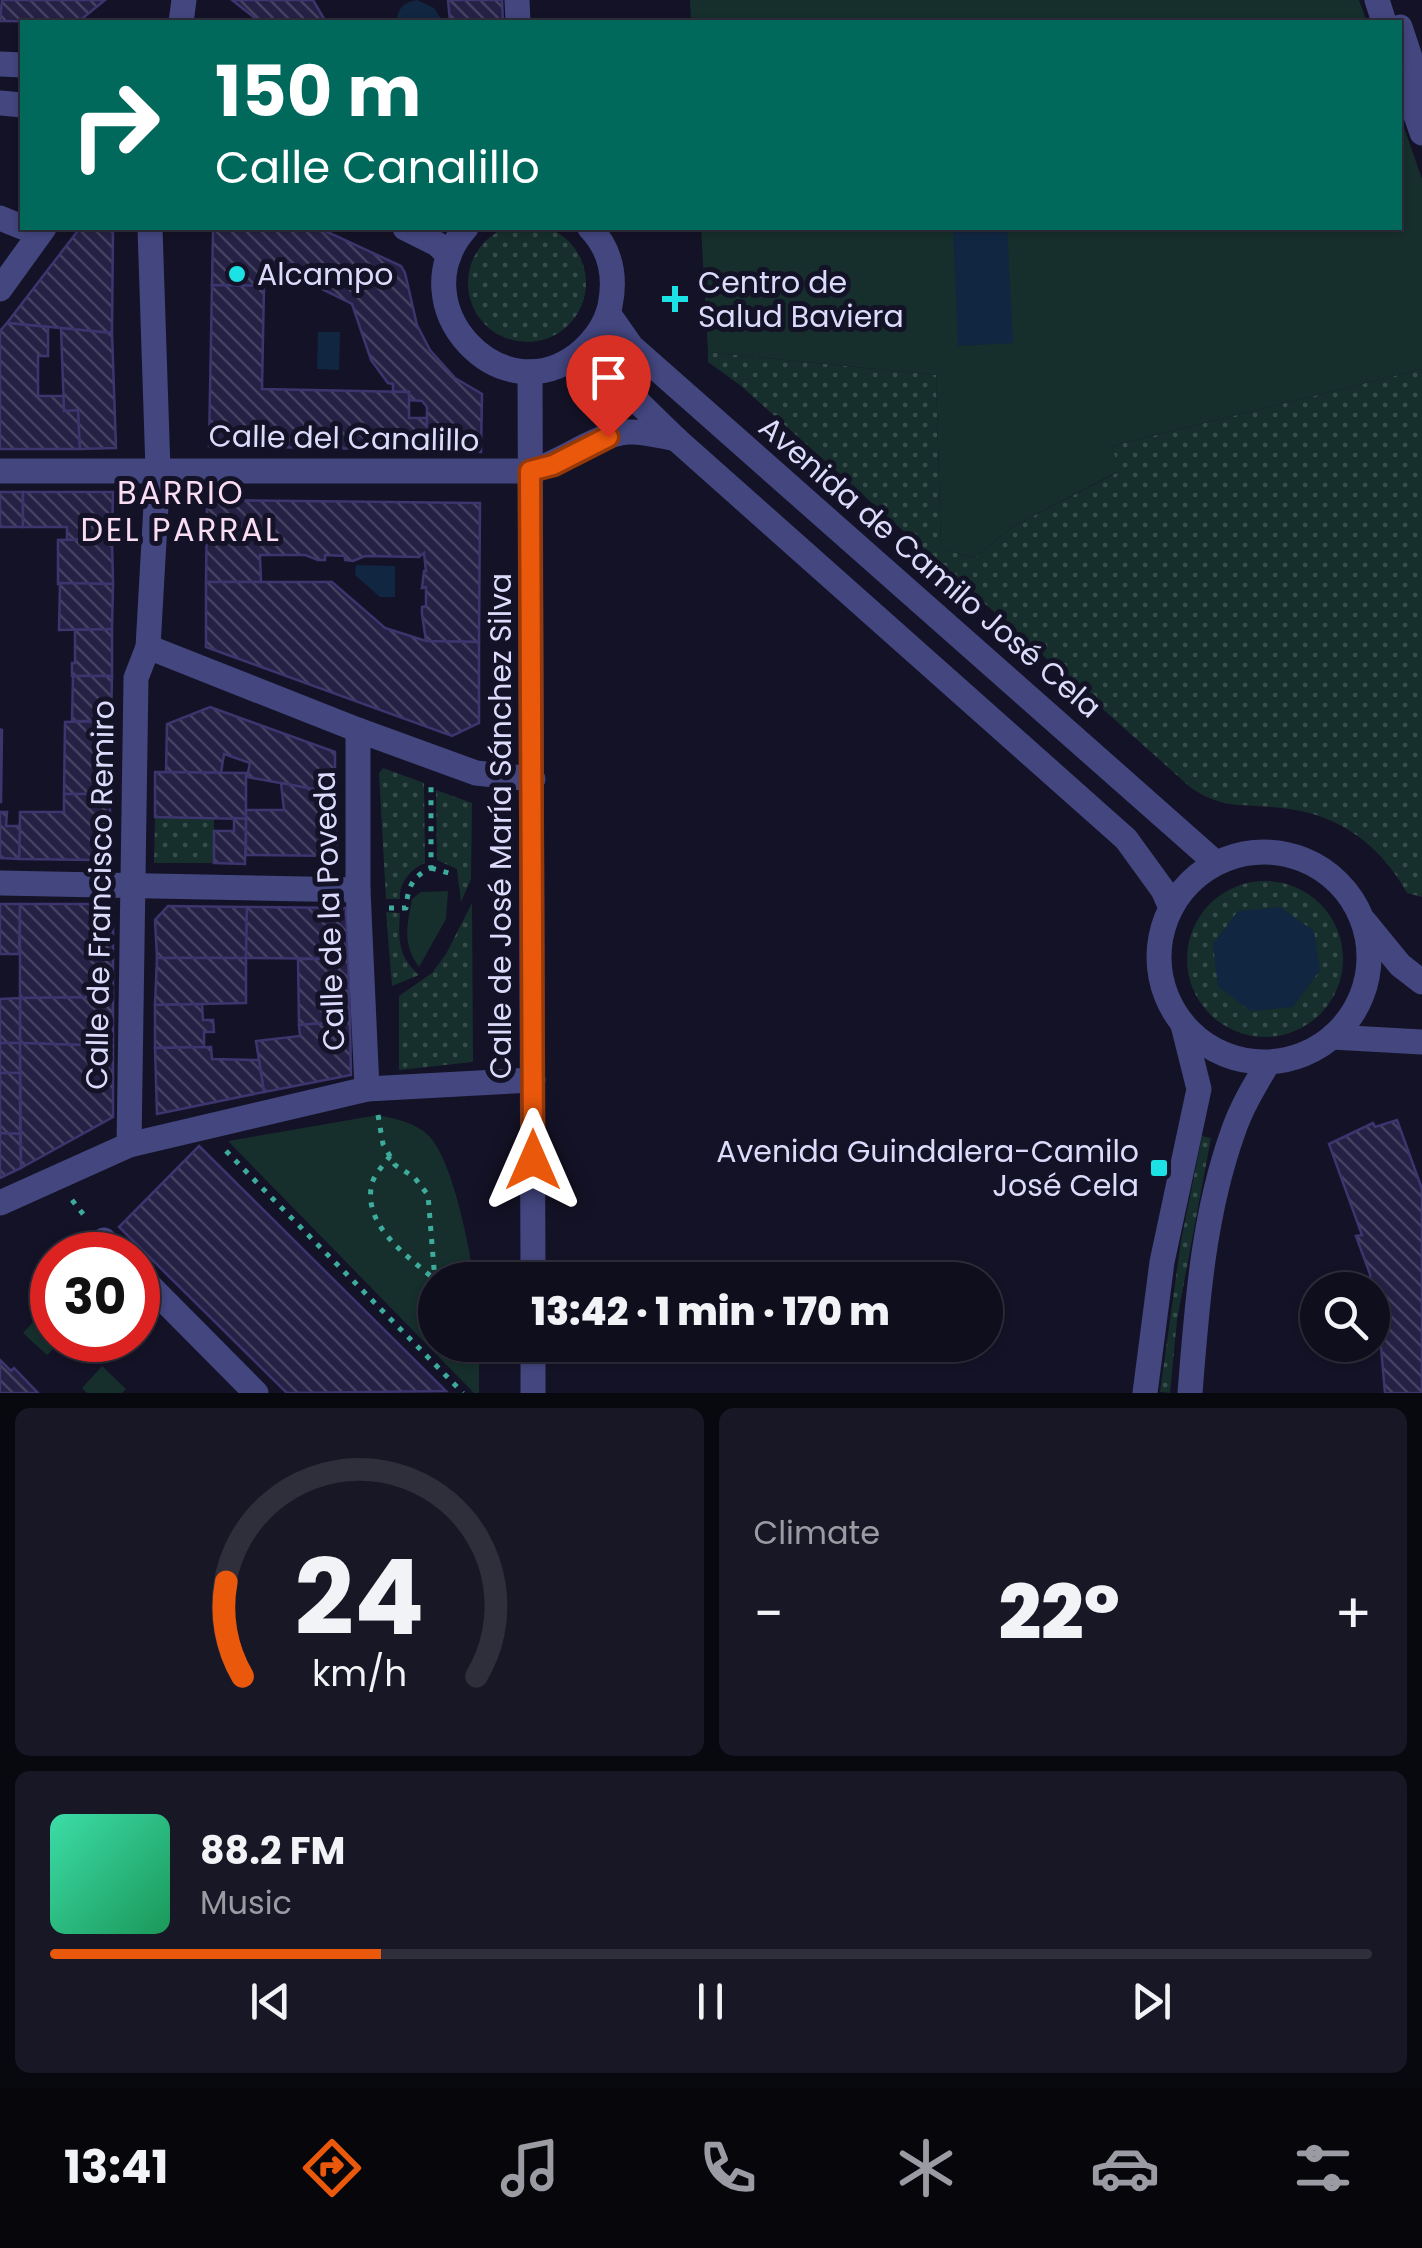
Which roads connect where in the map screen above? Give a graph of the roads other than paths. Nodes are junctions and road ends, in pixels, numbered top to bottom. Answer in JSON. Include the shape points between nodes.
{"nodes":[{"id":1,"x":1402,"y":34,"type":"edge"},
{"id":2,"x":1402,"y":74,"type":"edge"},
{"id":3,"x":1422,"y":93,"type":"edge"},
{"id":4,"x":1422,"y":133,"type":"edge"},
{"id":5,"x":31,"y":230,"type":"edge"},
{"id":6,"x":150,"y":230,"type":"edge"},
{"id":7,"x":409,"y":230,"type":"edge"},
{"id":8,"x":465,"y":230,"type":"edge"},
{"id":9,"x":592,"y":230,"type":"edge"},
{"id":10,"x":449,"y":256,"type":"junction"},
{"id":11,"x":0,"y":289,"type":"edge"},
{"id":12,"x":608,"y":313,"type":"junction"},
{"id":13,"x":573,"y":358,"type":"junction"},
{"id":14,"x":530,"y":372,"type":"junction"},
{"id":15,"x":676,"y":439,"type":"junction"},
{"id":16,"x":0,"y":470,"type":"edge"},
{"id":17,"x":158,"y":470,"type":"junction"},
{"id":18,"x":530,"y":471,"type":"junction"},
{"id":19,"x":148,"y":647,"type":"junction"},
{"id":20,"x":358,"y":730,"type":"junction"},
{"id":21,"x":533,"y":779,"type":"junction"},
{"id":22,"x":1216,"y":863,"type":"junction"},
{"id":23,"x":0,"y":883,"type":"edge"},
{"id":24,"x":133,"y":886,"type":"junction"},
{"id":25,"x":358,"y":890,"type":"junction"},
{"id":26,"x":1171,"y":908,"type":"junction"},
{"id":27,"x":1362,"y":919,"type":"junction"},
{"id":28,"x":1422,"y":982,"type":"edge"},
{"id":29,"x":1183,"y":1025,"type":"junction"},
{"id":30,"x":1332,"y":1037,"type":"junction"},
{"id":31,"x":1422,"y":1042,"type":"edge"},
{"id":32,"x":1268,"y":1063,"type":"junction"},
{"id":33,"x":533,"y":1080,"type":"junction"},
{"id":34,"x":367,"y":1089,"type":"junction"},
{"id":35,"x":129,"y":1145,"type":"junction"},
{"id":36,"x":0,"y":1203,"type":"edge"},
{"id":37,"x":533,"y":1262,"type":"edge"},
{"id":38,"x":160,"y":1296,"type":"edge"},
{"id":39,"x":533,"y":1362,"type":"edge"},
{"id":40,"x":256,"y":1393,"type":"edge"},
{"id":41,"x":533,"y":1393,"type":"edge"},
{"id":42,"x":1145,"y":1393,"type":"edge"},
{"id":43,"x":1190,"y":1393,"type":"edge"}],
"edges":[{"from":1,"to":3,"type":"street"},
{"from":2,"to":4,"type":"street"},
{"from":5,"to":11,"type":"street"},
{"from":6,"to":17,"type":"street","name":"Calle de Francisco Remiro"},
{"from":7,"to":10,"type":"street"},
{"from":8,"to":10,"type":"street"},
{"from":9,"to":12,"type":"street","via":[[610,261],[614,288]]},
{"from":10,"to":14,"type":"street","via":[[444,300],[453,325],[490,362]]},
{"from":12,"to":13,"type":"street","via":[[595,340]]},
{"from":12,"to":22,"type":"street","name":"Avenida de Camilo José Cela","via":[[631,346]]},
{"from":13,"to":14,"type":"street"},
{"from":13,"to":15,"type":"street","via":[[608,372]]},
{"from":14,"to":18,"type":"street","name":"Calle de José María Sánchez Silva"},
{"from":15,"to":18,"type":"street","via":[[626,432]]},
{"from":15,"to":26,"type":"street","via":[[1126,839]]},
{"from":16,"to":17,"type":"street","name":"Calle del Canalillo"},
{"from":17,"to":18,"type":"street","name":"Calle del Canalillo"},
{"from":17,"to":19,"type":"street","name":"Calle de Francisco Remiro"},
{"from":18,"to":21,"type":"street","name":"Calle de José María Sánchez Silva"},
{"from":19,"to":20,"type":"street"},
{"from":19,"to":24,"type":"street","name":"Calle de Francisco Remiro","via":[[136,678]]},
{"from":20,"to":21,"type":"street","via":[[476,772]]},
{"from":20,"to":25,"type":"street","name":"Calle de la Poveda"},
{"from":21,"to":33,"type":"street","name":"Calle de José María Sánchez Silva"},
{"from":22,"to":26,"type":"street"},
{"from":22,"to":27,"type":"street","via":[[1262,851],[1299,857],[1332,876]]},
{"from":23,"to":24,"type":"street"},
{"from":24,"to":25,"type":"street"},
{"from":24,"to":35,"type":"street","name":"Calle de Francisco Remiro"},
{"from":25,"to":34,"type":"street","name":"Calle de la Poveda"},
{"from":26,"to":29,"type":"street","via":[[1158,966]]},
{"from":27,"to":28,"type":"street"},
{"from":27,"to":30,"type":"street","via":[[1370,956],[1366,984],[1354,1012]]},
{"from":29,"to":32,"type":"street","via":[[1208,1047]]},
{"from":29,"to":42,"type":"street","via":[[1200,1089],[1162,1262]]},
{"from":30,"to":31,"type":"street"},
{"from":30,"to":32,"type":"street","via":[[1304,1055]]},
{"from":32,"to":43,"type":"street","via":[[1233,1132],[1214,1200]]},
{"from":33,"to":34,"type":"street"},
{"from":33,"to":37,"type":"street","name":"Calle de José María Sánchez Silva"},
{"from":34,"to":35,"type":"street"},
{"from":35,"to":36,"type":"street"},
{"from":38,"to":40,"type":"street"},
{"from":39,"to":41,"type":"street"}]}
